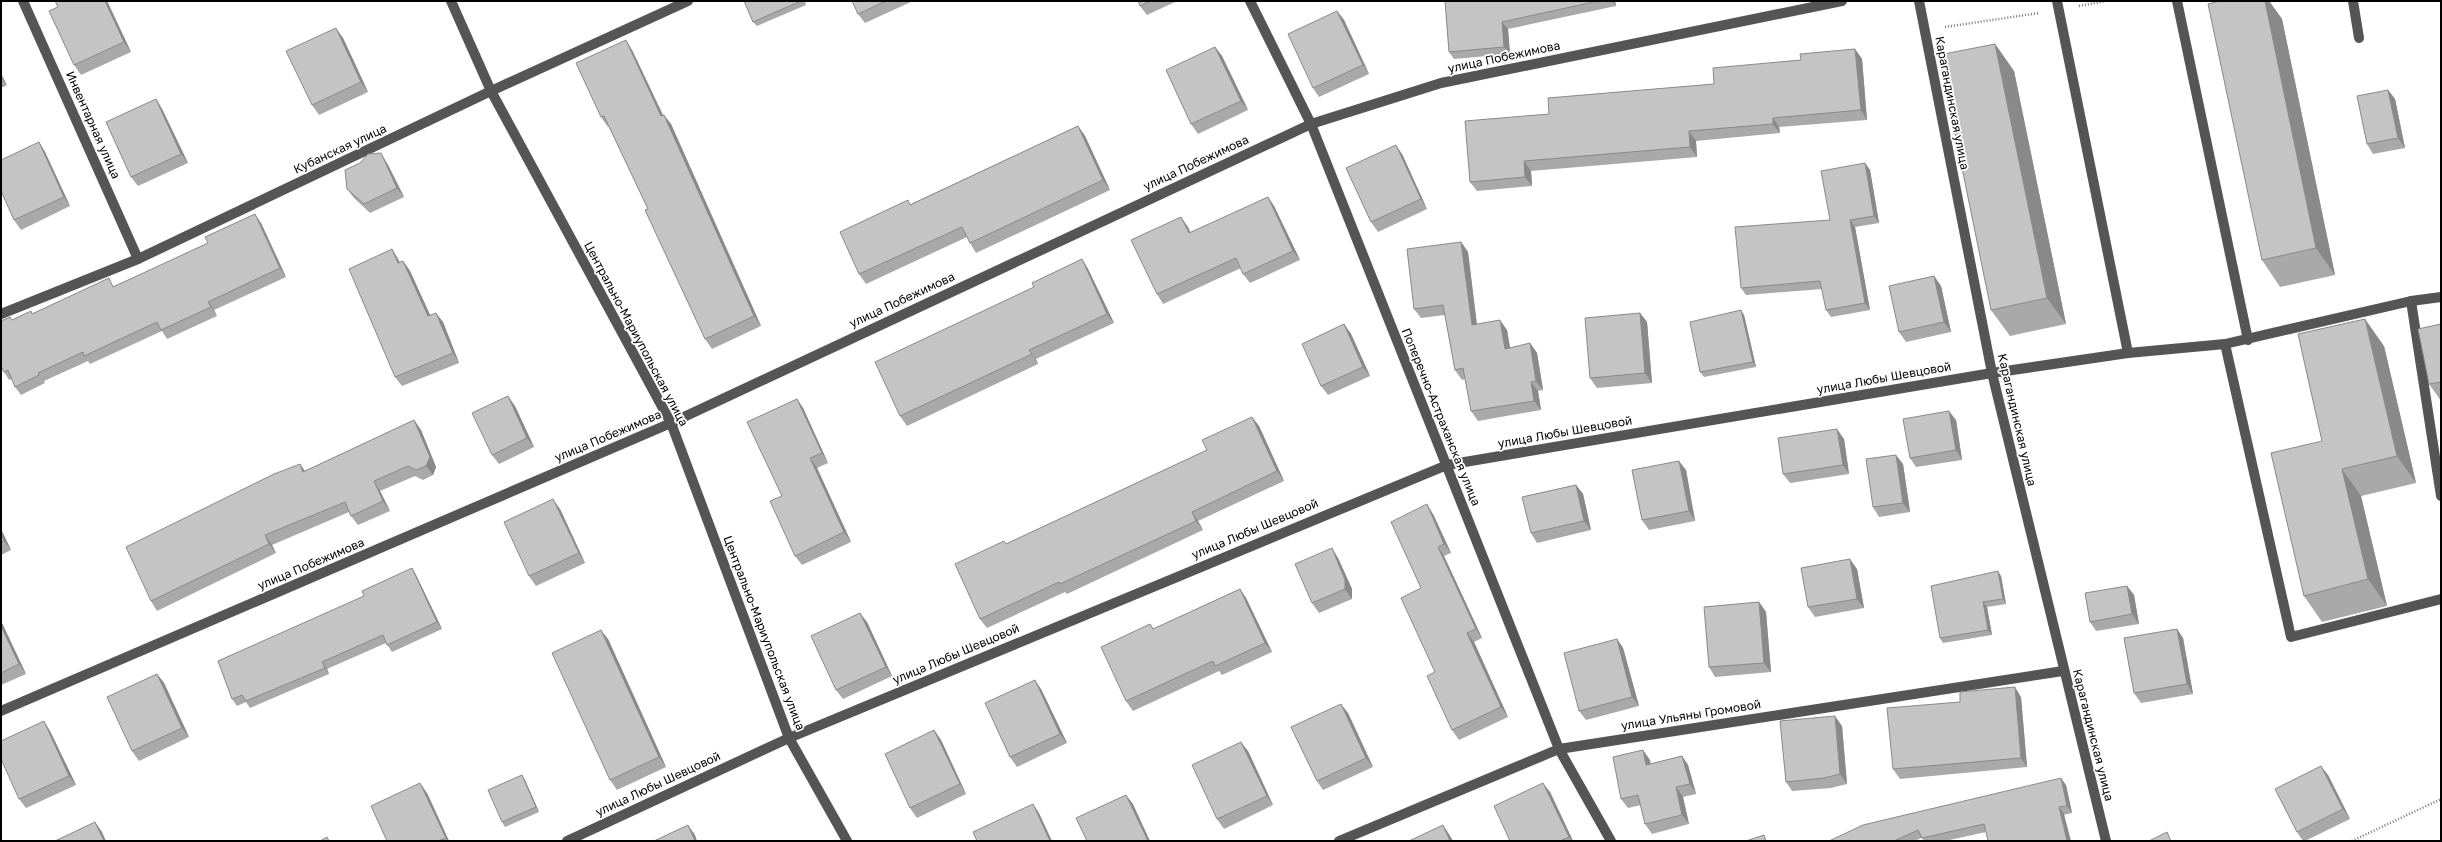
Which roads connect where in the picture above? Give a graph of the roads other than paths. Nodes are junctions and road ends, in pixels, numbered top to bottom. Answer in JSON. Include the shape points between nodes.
{"nodes":[{"id":1,"x":23,"y":1,"type":"edge"},
{"id":2,"x":451,"y":1,"type":"edge"},
{"id":3,"x":688,"y":1,"type":"edge"},
{"id":4,"x":1250,"y":1,"type":"edge"},
{"id":5,"x":1842,"y":1,"type":"edge"},
{"id":6,"x":1919,"y":1,"type":"edge"},
{"id":7,"x":2177,"y":1,"type":"edge"},
{"id":8,"x":2353,"y":1,"type":"edge"},
{"id":9,"x":2058,"y":6,"type":"edge"},
{"id":10,"x":2359,"y":38,"type":"dead end"},
{"id":11,"x":491,"y":91,"type":"junction"},
{"id":12,"x":1311,"y":124,"type":"junction"},
{"id":13,"x":138,"y":259,"type":"junction"},
{"id":14,"x":2441,"y":297,"type":"edge"},
{"id":15,"x":2411,"y":301,"type":"junction"},
{"id":16,"x":1,"y":314,"type":"edge"},
{"id":17,"x":2248,"y":340,"type":"junction"},
{"id":18,"x":2226,"y":344,"type":"junction"},
{"id":19,"x":2128,"y":354,"type":"junction"},
{"id":20,"x":1992,"y":373,"type":"junction"},
{"id":21,"x":671,"y":423,"type":"junction"},
{"id":22,"x":1447,"y":465,"type":"junction"},
{"id":23,"x":2441,"y":496,"type":"edge"},
{"id":24,"x":2441,"y":599,"type":"edge"},
{"id":25,"x":2063,"y":671,"type":"junction"},
{"id":26,"x":1,"y":711,"type":"edge"},
{"id":27,"x":789,"y":738,"type":"junction"},
{"id":28,"x":1559,"y":749,"type":"junction"},
{"id":29,"x":567,"y":841,"type":"edge"},
{"id":30,"x":847,"y":841,"type":"edge"},
{"id":31,"x":1339,"y":841,"type":"edge"},
{"id":32,"x":1611,"y":841,"type":"edge"},
{"id":33,"x":2106,"y":841,"type":"edge"}],
"edges":[{"from":1,"to":13,"type":"street","name":"Инвентарная улица"},
{"from":2,"to":11,"type":"street","name":"Центрально-Мариупольская улица"},
{"from":3,"to":11,"type":"street","name":"Кубанская улица"},
{"from":4,"to":12,"type":"street","name":"Поперечно-Астраханская улица"},
{"from":5,"to":12,"type":"street","name":"улица Побежимова","via":[[1441,83]]},
{"from":6,"to":20,"type":"street","name":"Карагандинская улица"},
{"from":7,"to":17,"type":"street"},
{"from":8,"to":10,"type":"street"},
{"from":9,"to":19,"type":"street"},
{"from":11,"to":13,"type":"street","name":"Кубанская улица"},
{"from":11,"to":21,"type":"street","name":"Центрально-Мариупольская улица"},
{"from":12,"to":21,"type":"street","name":"улица Побежимова"},
{"from":12,"to":22,"type":"street","name":"Поперечно-Астраханская улица"},
{"from":13,"to":16,"type":"street","name":"Кубанская улица"},
{"from":14,"to":15,"type":"street","name":"улица Любы Шевцовой"},
{"from":15,"to":17,"type":"street","name":"улица Любы Шевцовой"},
{"from":15,"to":23,"type":"street"},
{"from":17,"to":18,"type":"street","name":"улица Любы Шевцовой"},
{"from":18,"to":19,"type":"street","name":"улица Любы Шевцовой"},
{"from":18,"to":24,"type":"street","via":[[2291,637]]},
{"from":19,"to":20,"type":"street","name":"улица Любы Шевцовой"},
{"from":20,"to":22,"type":"street","name":"улица Любы Шевцовой"},
{"from":20,"to":25,"type":"street","name":"Карагандинская улица"},
{"from":21,"to":26,"type":"street","name":"улица Побежимова"},
{"from":21,"to":27,"type":"street","name":"Центрально-Мариупольская улица"},
{"from":22,"to":27,"type":"street","name":"улица Любы Шевцовой"},
{"from":22,"to":28,"type":"street","name":"Поперечно-Астраханская улица"},
{"from":25,"to":28,"type":"street","name":"улица Ульяны Громовой"},
{"from":25,"to":33,"type":"street","name":"Карагандинская улица"},
{"from":27,"to":29,"type":"street","name":"улица Любы Шевцовой"},
{"from":27,"to":30,"type":"street","name":"Центрально-Мариупольская улица"},
{"from":28,"to":31,"type":"street","name":"улица Ульяны Громовой"},
{"from":28,"to":32,"type":"street","name":"Поперечно-Астраханская улица"}]}
